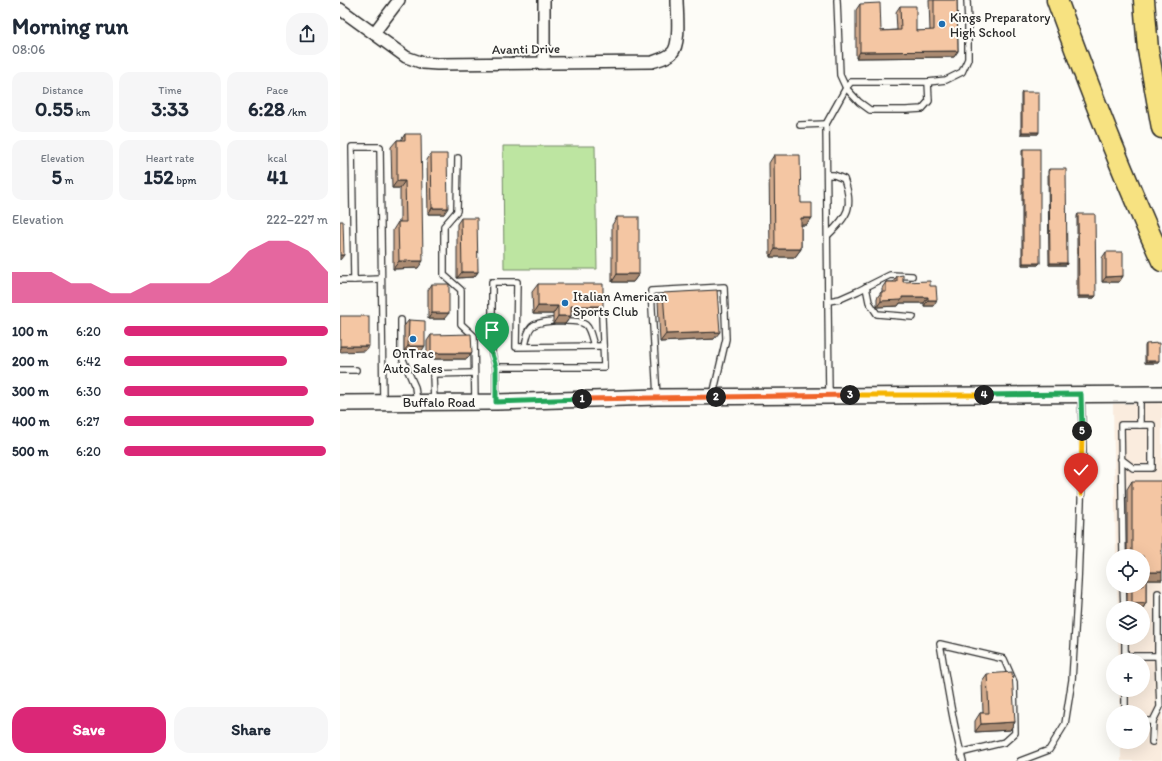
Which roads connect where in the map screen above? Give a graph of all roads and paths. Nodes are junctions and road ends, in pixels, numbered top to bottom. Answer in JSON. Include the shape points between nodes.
{"nodes":[{"id":1,"x":399,"y":0,"type":"edge"},
{"id":2,"x":544,"y":0,"type":"edge"},
{"id":3,"x":677,"y":0,"type":"edge"},
{"id":4,"x":837,"y":0,"type":"edge"},
{"id":5,"x":967,"y":0,"type":"edge"},
{"id":6,"x":1057,"y":0,"type":"edge"},
{"id":7,"x":1144,"y":0,"type":"edge"},
{"id":8,"x":340,"y":9,"type":"edge"},
{"id":9,"x":374,"y":33,"type":"junction"},
{"id":10,"x":544,"y":63,"type":"junction"},
{"id":11,"x":928,"y":82,"type":"junction"},
{"id":12,"x":846,"y":88,"type":"junction"},
{"id":13,"x":826,"y":124,"type":"junction"},
{"id":14,"x":800,"y":125,"type":"dead end"},
{"id":15,"x":1162,"y":128,"type":"edge"},
{"id":16,"x":458,"y":158,"type":"dead end"},
{"id":17,"x":827,"y":175,"type":"junction"},
{"id":18,"x":828,"y":235,"type":"junction"},
{"id":19,"x":1162,"y":261,"type":"edge"},
{"id":20,"x":912,"y":276,"type":"dead end"},
{"id":21,"x":382,"y":279,"type":"junction"},
{"id":22,"x":340,"y":280,"type":"edge"},
{"id":23,"x":354,"y":280,"type":"junction"},
{"id":24,"x":866,"y":287,"type":"junction"},
{"id":25,"x":829,"y":301,"type":"junction"},
{"id":26,"x":602,"y":317,"type":"dead end"},
{"id":27,"x":913,"y":318,"type":"dead end"},
{"id":28,"x":401,"y":320,"type":"dead end"},
{"id":29,"x":552,"y":321,"type":"dead end"},
{"id":30,"x":566,"y":321,"type":"edge"},
{"id":31,"x":525,"y":346,"type":"junction"},
{"id":32,"x":594,"y":346,"type":"junction"},
{"id":33,"x":603,"y":346,"type":"junction"},
{"id":34,"x":496,"y":367,"type":"junction"},
{"id":35,"x":340,"y":370,"type":"edge"},
{"id":36,"x":356,"y":370,"type":"dead end"},
{"id":37,"x":474,"y":373,"type":"junction"},
{"id":38,"x":1081,"y":394,"type":"junction"},
{"id":39,"x":1140,"y":394,"type":"junction"},
{"id":40,"x":1162,"y":394,"type":"edge"},
{"id":41,"x":829,"y":396,"type":"junction"},
{"id":42,"x":657,"y":397,"type":"junction"},
{"id":43,"x":712,"y":397,"type":"junction"},
{"id":44,"x":383,"y":402,"type":"junction"},
{"id":45,"x":418,"y":402,"type":"junction"},
{"id":46,"x":434,"y":402,"type":"junction"},
{"id":47,"x":474,"y":402,"type":"junction"},
{"id":48,"x":496,"y":402,"type":"junction"},
{"id":49,"x":340,"y":403,"type":"edge"},
{"id":50,"x":1140,"y":425,"type":"junction"},
{"id":51,"x":1121,"y":460,"type":"junction"},
{"id":52,"x":1123,"y":549,"type":"edge"},
{"id":53,"x":1158,"y":593,"type":"dead end"},
{"id":54,"x":1150,"y":656,"type":"edge"},
{"id":55,"x":1158,"y":656,"type":"junction"},
{"id":56,"x":1161,"y":708,"type":"edge"},
{"id":57,"x":1150,"y":721,"type":"edge"},
{"id":58,"x":1153,"y":721,"type":"junction"},
{"id":59,"x":1152,"y":742,"type":"dead end"},
{"id":60,"x":960,"y":753,"type":"junction"},
{"id":61,"x":963,"y":761,"type":"edge"},
{"id":62,"x":1020,"y":761,"type":"edge"}],
"edges":[{"from":1,"to":9,"type":"street"},
{"from":2,"to":10,"type":"street"},
{"from":3,"to":10,"type":"street","name":"Avanti Drive","via":[[677,44],[668,56],[652,62]]},
{"from":4,"to":12,"type":"lane","via":[[840,75]]},
{"from":5,"to":11,"type":"lane","via":[[968,59],[962,72],[946,80]]},
{"from":6,"to":19,"type":"highway","via":[[1140,213]]},
{"from":7,"to":15,"type":"highway","via":[[1148,50]]},
{"from":8,"to":9,"type":"street","name":"Avanti Drive"},
{"from":9,"to":10,"type":"street","name":"Avanti Drive","via":[[406,57],[423,63]]},
{"from":11,"to":12,"type":"lane","via":[[851,82]]},
{"from":11,"to":12,"type":"lane","via":[[929,101],[922,109],[870,110]]},
{"from":12,"to":13,"type":"lane"},
{"from":13,"to":14,"type":"lane"},
{"from":13,"to":17,"type":"lane"},
{"from":16,"to":37,"type":"lane","via":[[457,211],[444,226],[444,274],[461,290],[461,324],[474,336]]},
{"from":17,"to":18,"type":"lane"},
{"from":17,"to":18,"type":"lane","via":[[844,179],[849,194],[848,210],[841,222]]},
{"from":18,"to":25,"type":"lane"},
{"from":20,"to":24,"type":"lane","via":[[890,275]]},
{"from":21,"to":23,"type":"lane"},
{"from":21,"to":23,"type":"lane","via":[[380,147],[352,147]]},
{"from":21,"to":44,"type":"lane"},
{"from":22,"to":23,"type":"lane"},
{"from":24,"to":25,"type":"lane"},
{"from":24,"to":27,"type":"lane","via":[[869,302],[877,314]]},
{"from":25,"to":41,"type":"lane"},
{"from":26,"to":33,"type":"lane"},
{"from":28,"to":45,"type":"lane","via":[[401,355],[415,386]]},
{"from":29,"to":31,"type":"lane","via":[[537,322],[532,326],[528,330]]},
{"from":30,"to":32,"type":"lane","via":[[580,321],[589,328]]},
{"from":31,"to":32,"type":"lane"},
{"from":31,"to":34,"type":"lane","via":[[516,347],[517,282],[492,282],[492,354]]},
{"from":32,"to":33,"type":"lane"},
{"from":33,"to":34,"type":"lane","via":[[604,367]]},
{"from":34,"to":48,"type":"lane"},
{"from":35,"to":36,"type":"lane"},
{"from":37,"to":46,"type":"lane","via":[[433,374]]},
{"from":37,"to":47,"type":"lane"},
{"from":38,"to":39,"type":"main road","name":"Buffalo Road"},
{"from":38,"to":41,"type":"main road","name":"Buffalo Road"},
{"from":38,"to":62,"type":"lane","via":[[1083,450],[1078,582],[1072,680],[1065,724],[1049,750]]},
{"from":39,"to":40,"type":"main road","name":"Buffalo Road"},
{"from":39,"to":50,"type":"lane"},
{"from":41,"to":43,"type":"main road","name":"Buffalo Road"},
{"from":42,"to":43,"type":"main road","name":"Buffalo Road"},
{"from":42,"to":43,"type":"lane","via":[[651,291],[724,287],[726,339]]},
{"from":42,"to":48,"type":"main road","name":"Buffalo Road"},
{"from":44,"to":45,"type":"main road","name":"Buffalo Road"},
{"from":44,"to":49,"type":"main road","name":"Buffalo Road"},
{"from":45,"to":46,"type":"main road","name":"Buffalo Road"},
{"from":46,"to":47,"type":"main road","name":"Buffalo Road"},
{"from":47,"to":48,"type":"main road","name":"Buffalo Road"},
{"from":50,"to":51,"type":"lane","via":[[1121,425]]},
{"from":50,"to":51,"type":"lane","via":[[1152,425],[1152,468],[1133,468]]},
{"from":51,"to":52,"type":"lane"},
{"from":53,"to":55,"type":"lane"},
{"from":54,"to":55,"type":"lane"},
{"from":55,"to":56,"type":"lane"},
{"from":56,"to":58,"type":"lane"},
{"from":57,"to":58,"type":"lane"},
{"from":58,"to":59,"type":"lane"},
{"from":60,"to":60,"type":"lane","via":[[955,732],[940,644],[1004,659],[1014,682],[1015,733],[1005,742]]},
{"from":60,"to":61,"type":"lane"}]}
